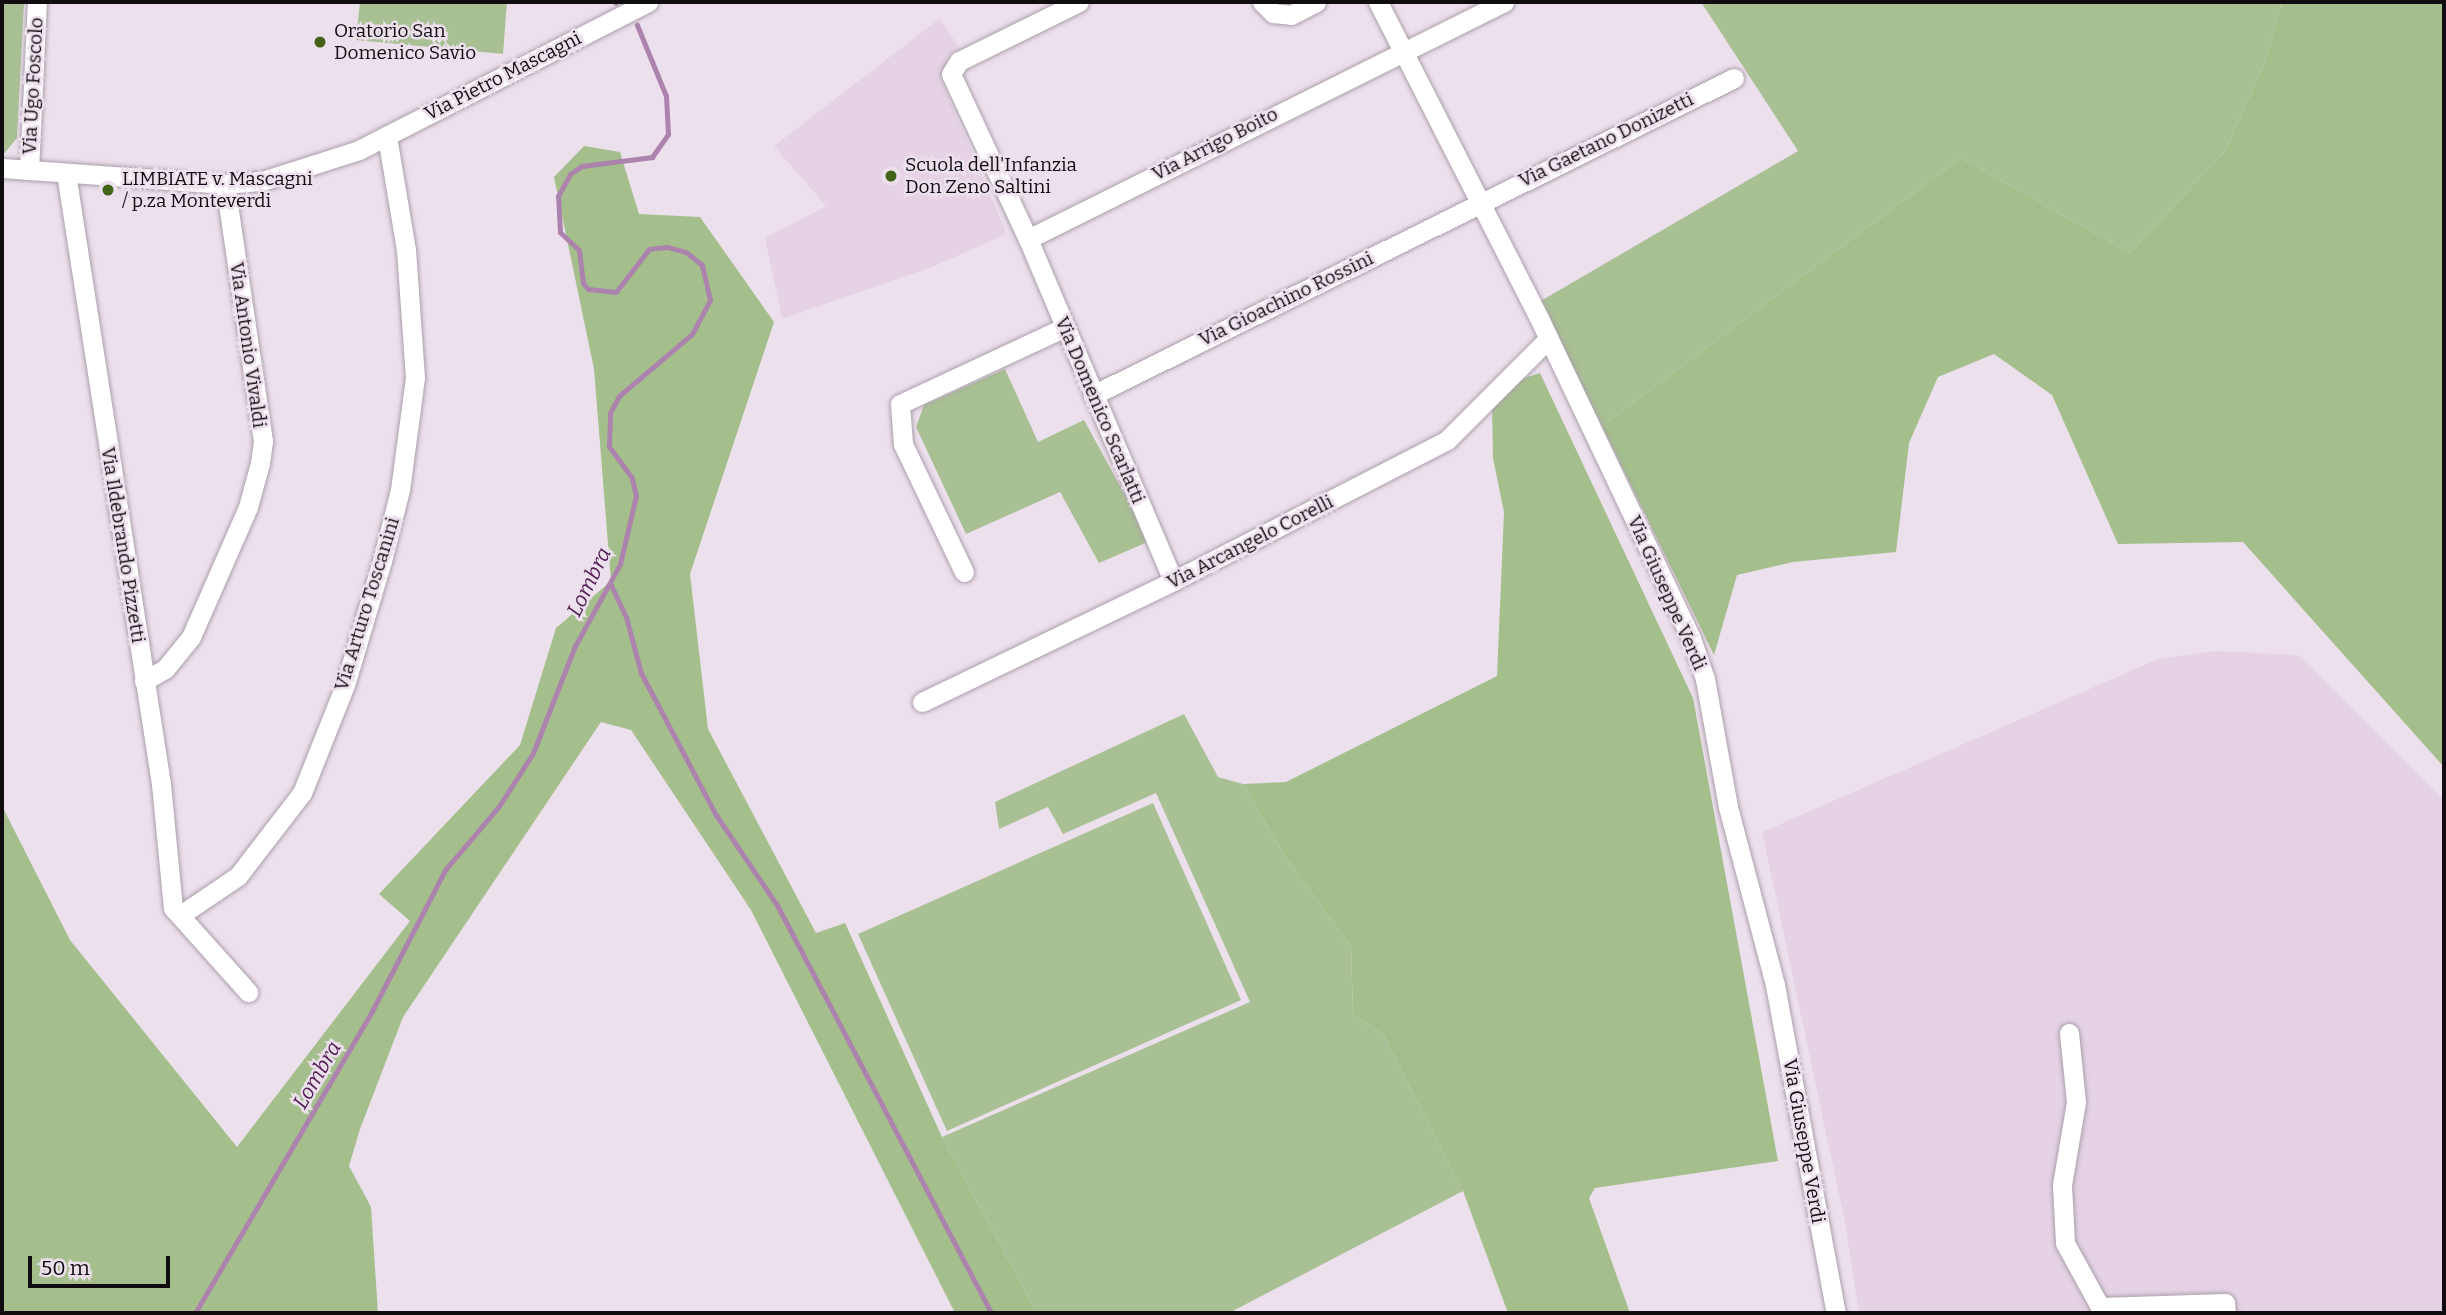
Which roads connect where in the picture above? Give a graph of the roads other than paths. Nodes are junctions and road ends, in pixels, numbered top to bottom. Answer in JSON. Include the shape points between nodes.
{"nodes":[{"id":1,"x":37,"y":2,"type":"edge"},
{"id":2,"x":648,"y":2,"type":"edge"},
{"id":3,"x":1079,"y":2,"type":"edge"},
{"id":4,"x":1262,"y":2,"type":"edge"},
{"id":5,"x":1316,"y":2,"type":"edge"},
{"id":6,"x":1378,"y":2,"type":"edge"},
{"id":7,"x":1504,"y":2,"type":"edge"},
{"id":8,"x":1402,"y":50,"type":"junction"},
{"id":9,"x":1734,"y":78,"type":"dead end"},
{"id":10,"x":387,"y":136,"type":"junction"},
{"id":11,"x":2,"y":168,"type":"edge"},
{"id":12,"x":29,"y":170,"type":"junction"},
{"id":13,"x":66,"y":173,"type":"junction"},
{"id":14,"x":225,"y":184,"type":"junction"},
{"id":15,"x":1478,"y":203,"type":"junction"},
{"id":16,"x":1028,"y":239,"type":"junction"},
{"id":17,"x":1065,"y":327,"type":"junction"},
{"id":18,"x":1548,"y":339,"type":"junction"},
{"id":19,"x":1093,"y":395,"type":"junction"},
{"id":20,"x":964,"y":572,"type":"dead end"},
{"id":21,"x":1173,"y":581,"type":"junction"},
{"id":22,"x":144,"y":681,"type":"junction"},
{"id":23,"x":922,"y":702,"type":"dead end"},
{"id":24,"x":182,"y":914,"type":"junction"},
{"id":25,"x":248,"y":992,"type":"dead end"},
{"id":26,"x":2069,"y":1033,"type":"dead end"},
{"id":27,"x":2100,"y":1310,"type":"edge"},
{"id":28,"x":1836,"y":1313,"type":"edge"},
{"id":29,"x":2226,"y":1313,"type":"edge"}],
"edges":[{"from":1,"to":12,"type":"street","name":"Via Ugo Foscolo"},
{"from":2,"to":10,"type":"street","name":"Via Pietro Mascagni"},
{"from":3,"to":16,"type":"street","name":"Via Domenico Scarlatti","via":[[959,61],[951,74]]},
{"from":4,"to":5,"type":"street","via":[[1273,13],[1291,15]]},
{"from":6,"to":8,"type":"street","name":"Via Giuseppe Verdi"},
{"from":7,"to":8,"type":"street","name":"Via Arrigo Boito"},
{"from":8,"to":15,"type":"street","name":"Via Giuseppe Verdi"},
{"from":8,"to":16,"type":"street","name":"Via Arrigo Boito"},
{"from":9,"to":15,"type":"street","name":"Via Gaetano Donizetti"},
{"from":10,"to":14,"type":"street","name":"Via Pietro Mascagni","via":[[359,150],[262,181]]},
{"from":10,"to":24,"type":"street","name":"Via Arturo Toscanini","via":[[406,250],[415,378],[400,490],[382,561],[345,685],[302,793],[238,876]]},
{"from":11,"to":12,"type":"street","name":"Via Pietro Mascagni"},
{"from":12,"to":13,"type":"street","name":"Via Pietro Mascagni"},
{"from":13,"to":14,"type":"street","name":"Via Pietro Mascagni"},
{"from":13,"to":22,"type":"street","name":"Via Ildebrando Pizzetti"},
{"from":14,"to":22,"type":"street","name":"Via Antonio Vivaldi","via":[[263,441],[260,463],[248,507],[191,637],[166,669]]},
{"from":15,"to":18,"type":"street","name":"Via Giuseppe Verdi"},
{"from":15,"to":19,"type":"street","name":"Via Gioachino Rossini"},
{"from":16,"to":17,"type":"street","name":"Via Domenico Scarlatti"},
{"from":17,"to":19,"type":"street","name":"Via Domenico Scarlatti"},
{"from":17,"to":20,"type":"street","via":[[900,404],[903,444]]},
{"from":18,"to":21,"type":"street","name":"Via Arcangelo Corelli","via":[[1447,440]]},
{"from":18,"to":28,"type":"street","name":"Via Giuseppe Verdi","via":[[1705,678],[1728,807],[1775,985]]},
{"from":19,"to":21,"type":"street","name":"Via Domenico Scarlatti"},
{"from":21,"to":23,"type":"street","name":"Via Arcangelo Corelli"},
{"from":22,"to":24,"type":"street","name":"Via Ildebrando Pizzetti","via":[[161,784],[173,908]]},
{"from":24,"to":25,"type":"street"},
{"from":26,"to":27,"type":"street","via":[[2076,1102],[2062,1185],[2065,1242]]},
{"from":27,"to":29,"type":"street","via":[[2225,1303]]}]}
